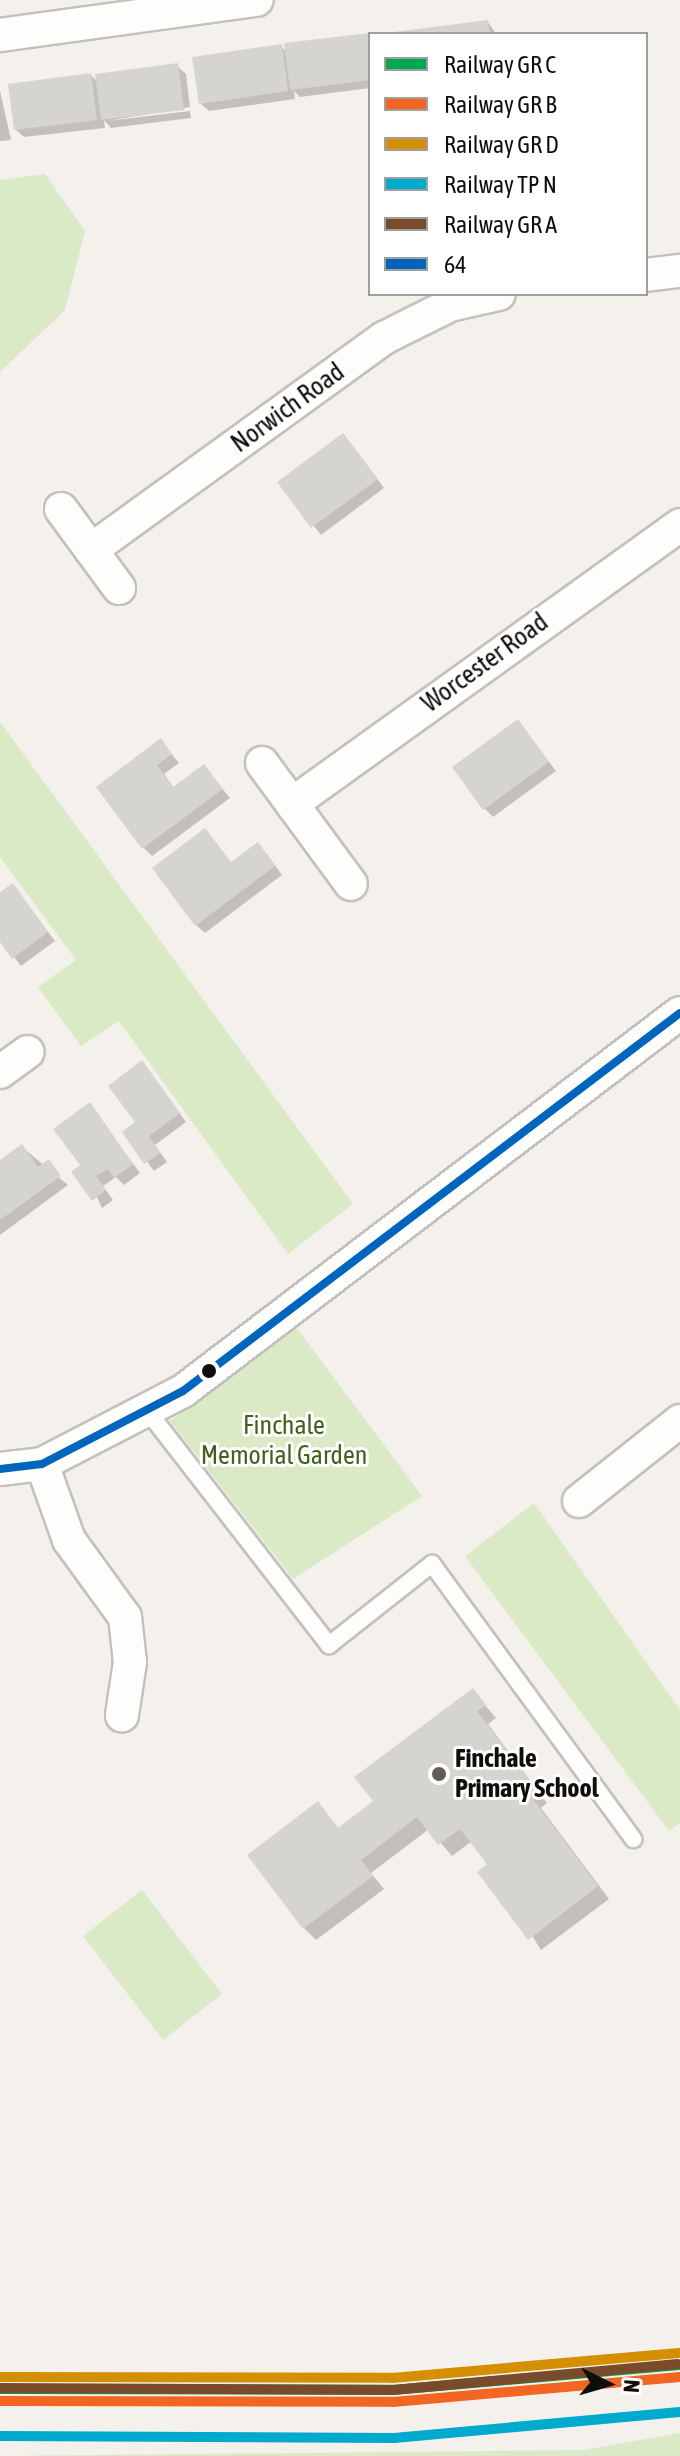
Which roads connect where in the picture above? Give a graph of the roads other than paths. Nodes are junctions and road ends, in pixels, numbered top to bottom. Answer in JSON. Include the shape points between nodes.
{"nodes":[{"id":1,"x":257,"y":0,"type":"edge"},
{"id":2,"x":0,"y":35,"type":"edge"},
{"id":3,"x":680,"y":271,"type":"edge"},
{"id":4,"x":648,"y":275,"type":"edge"},
{"id":5,"x":490,"y":296,"type":"edge"},
{"id":6,"x":61,"y":509,"type":"dead end"},
{"id":7,"x":680,"y":525,"type":"edge"},
{"id":8,"x":91,"y":550,"type":"junction"},
{"id":9,"x":119,"y":588,"type":"dead end"},
{"id":10,"x":262,"y":763,"type":"dead end"},
{"id":11,"x":292,"y":804,"type":"junction"},
{"id":12,"x":351,"y":884,"type":"dead end"},
{"id":13,"x":680,"y":1013,"type":"edge"},
{"id":14,"x":28,"y":1052,"type":"dead end"},
{"id":15,"x":0,"y":1072,"type":"edge"},
{"id":16,"x":149,"y":1413,"type":"junction"},
{"id":17,"x":680,"y":1421,"type":"edge"},
{"id":18,"x":42,"y":1464,"type":"junction"},
{"id":19,"x":0,"y":1469,"type":"edge"},
{"id":20,"x":579,"y":1501,"type":"dead end"},
{"id":21,"x":122,"y":1715,"type":"dead end"},
{"id":22,"x":633,"y":1839,"type":"dead end"}],
"edges":[{"from":1,"to":2,"type":"street"},
{"from":3,"to":4,"type":"street"},
{"from":5,"to":8,"type":"street","name":"Norwich Road","via":[[450,305],[384,338]]},
{"from":6,"to":8,"type":"street"},
{"from":7,"to":11,"type":"street","name":"Worcester Road"},
{"from":8,"to":9,"type":"street"},
{"from":10,"to":11,"type":"street"},
{"from":11,"to":12,"type":"street"},
{"from":13,"to":16,"type":"street"},
{"from":14,"to":15,"type":"street"},
{"from":16,"to":18,"type":"street"},
{"from":16,"to":22,"type":"lane","via":[[329,1645],[432,1564]]},
{"from":17,"to":20,"type":"street"},
{"from":18,"to":19,"type":"street"},
{"from":18,"to":21,"type":"street","via":[[69,1540],[125,1617],[130,1662]]}]}
